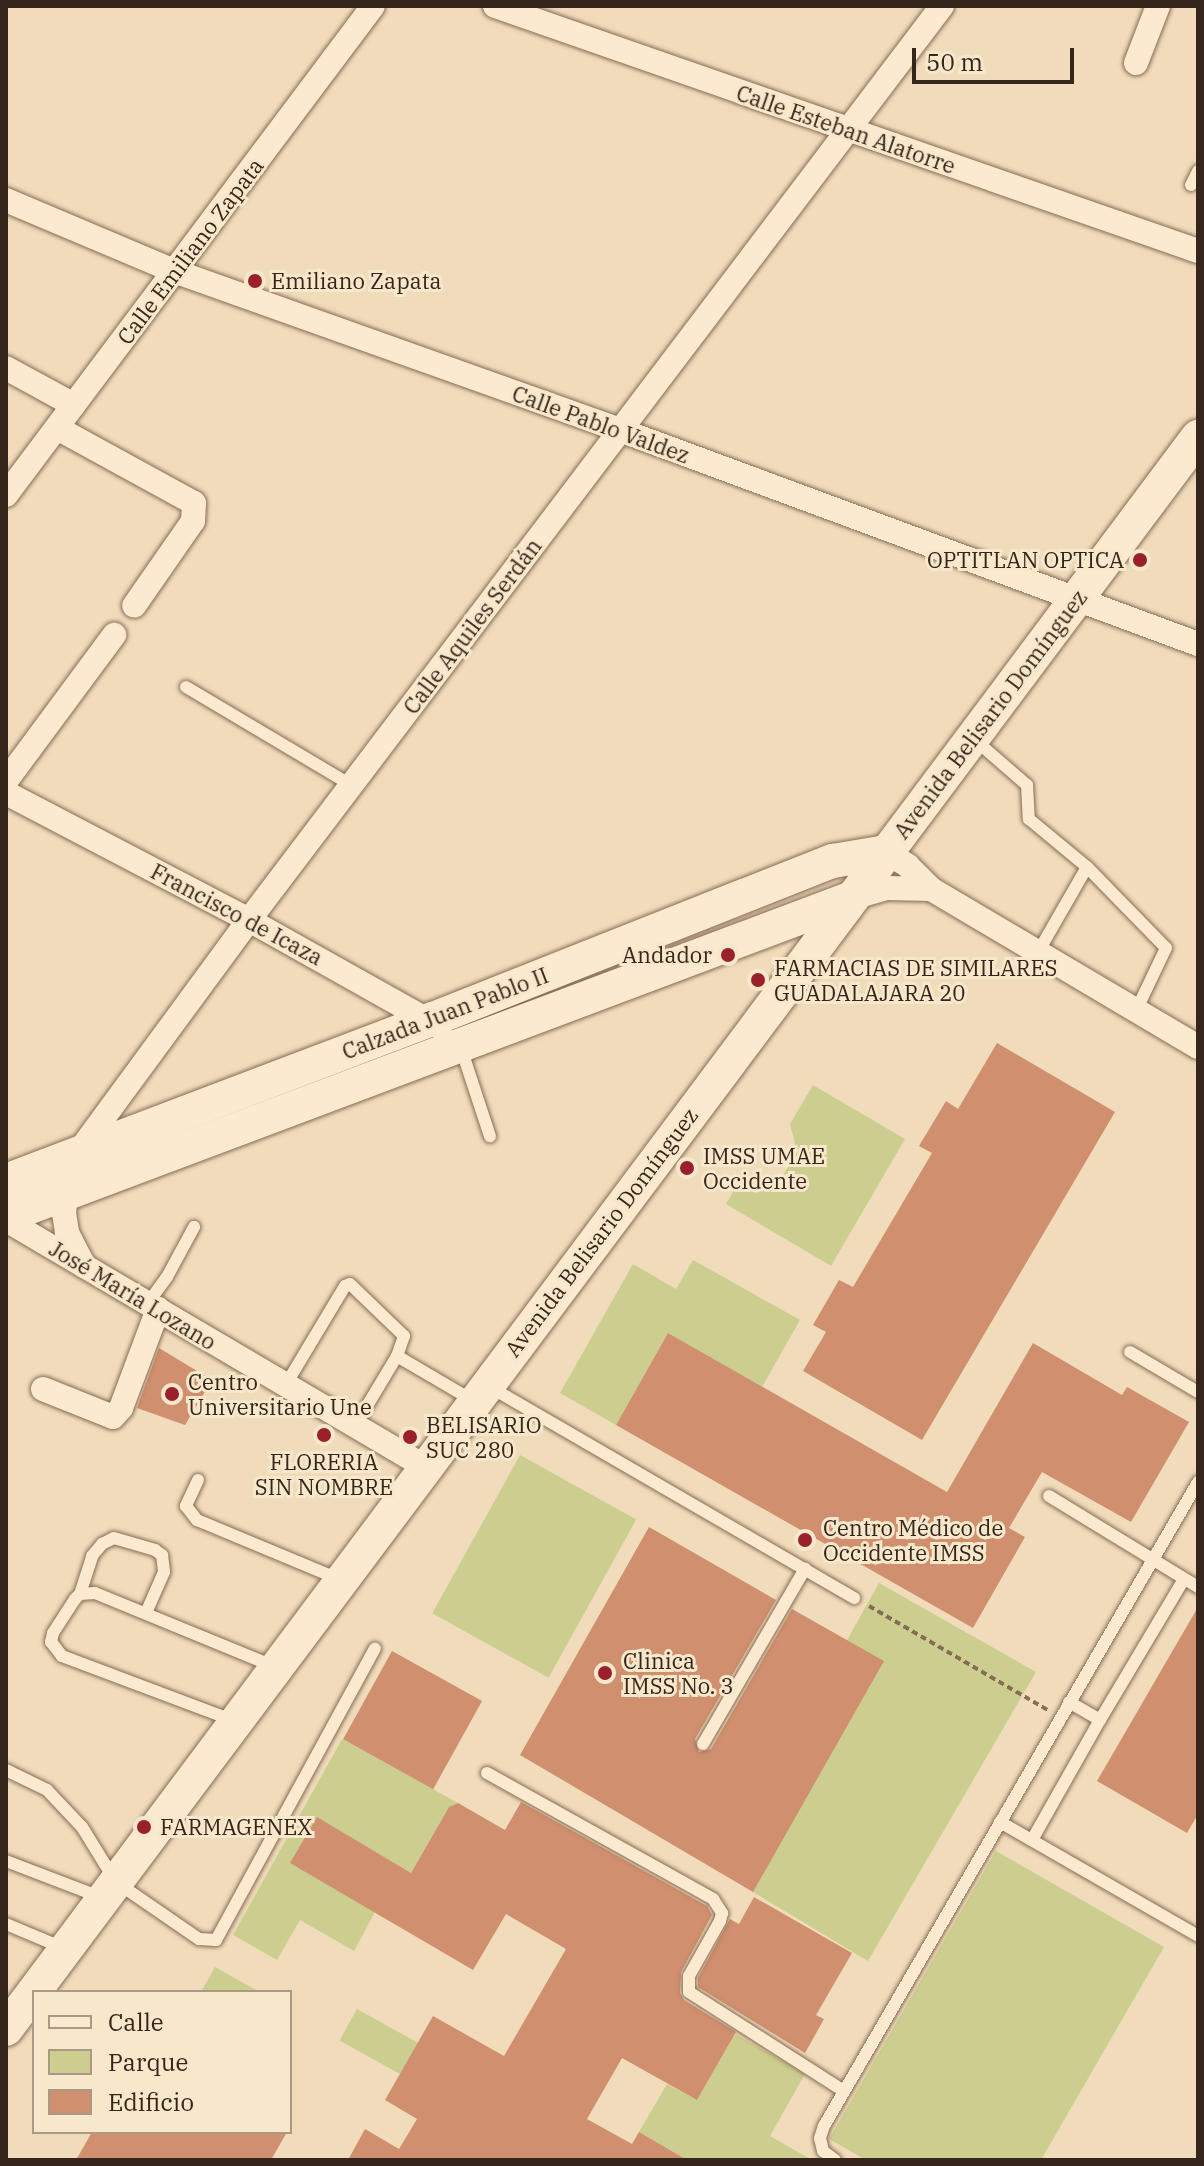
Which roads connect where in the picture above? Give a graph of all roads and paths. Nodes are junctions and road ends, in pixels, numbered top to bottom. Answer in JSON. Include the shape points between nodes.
{"nodes":[{"id":1,"x":373,"y":6,"type":"edge"},
{"id":2,"x":495,"y":6,"type":"edge"},
{"id":3,"x":942,"y":6,"type":"edge"},
{"id":4,"x":1158,"y":6,"type":"edge"},
{"id":5,"x":1136,"y":63,"type":"dead end"},
{"id":6,"x":848,"y":130,"type":"junction"},
{"id":7,"x":1198,"y":171,"type":"edge"},
{"id":8,"x":1191,"y":185,"type":"dead end"},
{"id":9,"x":6,"y":200,"type":"edge"},
{"id":10,"x":1198,"y":251,"type":"edge"},
{"id":11,"x":174,"y":271,"type":"junction"},
{"id":12,"x":6,"y":368,"type":"edge"},
{"id":13,"x":74,"y":405,"type":"junction"},
{"id":14,"x":57,"y":428,"type":"junction"},
{"id":15,"x":620,"y":430,"type":"junction"},
{"id":16,"x":1198,"y":437,"type":"edge"},
{"id":17,"x":6,"y":495,"type":"edge"},
{"id":18,"x":1077,"y":598,"type":"junction"},
{"id":19,"x":134,"y":606,"type":"dead end"},
{"id":20,"x":114,"y":635,"type":"dead end"},
{"id":21,"x":1198,"y":644,"type":"edge"},
{"id":22,"x":186,"y":687,"type":"dead end"},
{"id":23,"x":973,"y":738,"type":"junction"},
{"id":24,"x":6,"y":781,"type":"edge"},
{"id":25,"x":351,"y":785,"type":"junction"},
{"id":26,"x":6,"y":793,"type":"edge"},
{"id":27,"x":886,"y":852,"type":"junction"},
{"id":28,"x":1087,"y":867,"type":"junction"},
{"id":29,"x":931,"y":889,"type":"junction"},
{"id":30,"x":852,"y":898,"type":"junction"},
{"id":31,"x":249,"y":920,"type":"junction"},
{"id":32,"x":1037,"y":954,"type":"junction"},
{"id":33,"x":1136,"y":1011,"type":"junction"},
{"id":34,"x":433,"y":1019,"type":"junction"},
{"id":35,"x":460,"y":1045,"type":"junction"},
{"id":36,"x":1198,"y":1047,"type":"edge"},
{"id":37,"x":490,"y":1136,"type":"dead end"},
{"id":38,"x":77,"y":1154,"type":"junction"},
{"id":39,"x":6,"y":1181,"type":"edge"},
{"id":40,"x":64,"y":1195,"type":"junction"},
{"id":41,"x":6,"y":1218,"type":"edge"},
{"id":42,"x":194,"y":1227,"type":"dead end"},
{"id":43,"x":84,"y":1266,"type":"junction"},
{"id":44,"x":153,"y":1306,"type":"junction"},
{"id":45,"x":1130,"y":1352,"type":"dead end"},
{"id":46,"x":397,"y":1356,"type":"junction"},
{"id":47,"x":285,"y":1386,"type":"junction"},
{"id":48,"x":43,"y":1389,"type":"dead end"},
{"id":49,"x":1198,"y":1392,"type":"edge"},
{"id":50,"x":481,"y":1393,"type":"junction"},
{"id":51,"x":355,"y":1426,"type":"junction"},
{"id":52,"x":426,"y":1467,"type":"junction"},
{"id":53,"x":198,"y":1480,"type":"dead end"},
{"id":54,"x":1198,"y":1482,"type":"edge"},
{"id":55,"x":1049,"y":1496,"type":"dead end"},
{"id":56,"x":1152,"y":1558,"type":"junction"},
{"id":57,"x":805,"y":1569,"type":"junction"},
{"id":58,"x":1184,"y":1579,"type":"junction"},
{"id":59,"x":342,"y":1580,"type":"junction"},
{"id":60,"x":1198,"y":1587,"type":"edge"},
{"id":61,"x":80,"y":1594,"type":"junction"},
{"id":62,"x":854,"y":1598,"type":"joint"},
{"id":63,"x":146,"y":1613,"type":"junction"},
{"id":64,"x":375,"y":1648,"type":"dead end"},
{"id":65,"x":276,"y":1667,"type":"junction"},
{"id":66,"x":1069,"y":1702,"type":"junction"},
{"id":67,"x":1060,"y":1717,"type":"junction"},
{"id":68,"x":1100,"y":1720,"type":"junction"},
{"id":69,"x":235,"y":1722,"type":"junction"},
{"id":70,"x":703,"y":1744,"type":"dead end"},
{"id":71,"x":6,"y":1770,"type":"edge"},
{"id":72,"x":487,"y":1773,"type":"dead end"},
{"id":73,"x":1000,"y":1822,"type":"junction"},
{"id":74,"x":1032,"y":1840,"type":"junction"},
{"id":75,"x":6,"y":1861,"type":"edge"},
{"id":76,"x":109,"y":1890,"type":"junction"},
{"id":77,"x":6,"y":1924,"type":"edge"},
{"id":78,"x":1198,"y":1936,"type":"edge"},
{"id":79,"x":65,"y":1949,"type":"junction"},
{"id":80,"x":11,"y":2012,"type":"edge"},
{"id":81,"x":844,"y":2091,"type":"junction"},
{"id":82,"x":835,"y":2160,"type":"edge"}],
"edges":[{"from":1,"to":11,"type":"street","name":"Calle Emiliano Zapata"},
{"from":2,"to":6,"type":"street","name":"Calle Esteban Alatorre"},
{"from":3,"to":6,"type":"street","name":"Calle Aquiles Serdán"},
{"from":4,"to":5,"type":"street"},
{"from":6,"to":10,"type":"street","name":"Calle Esteban Alatorre"},
{"from":6,"to":15,"type":"street","name":"Calle Aquiles Serdán"},
{"from":7,"to":8,"type":"lane"},
{"from":9,"to":11,"type":"street","name":"Calle Pablo Valdez"},
{"from":11,"to":13,"type":"street","name":"Calle Emiliano Zapata"},
{"from":11,"to":15,"type":"street","name":"Calle Pablo Valdez"},
{"from":12,"to":13,"type":"street"},
{"from":13,"to":14,"type":"street","name":"Calle Emiliano Zapata"},
{"from":14,"to":17,"type":"street","name":"Calle Emiliano Zapata"},
{"from":14,"to":19,"type":"street","via":[[194,503],[193,521]]},
{"from":15,"to":18,"type":"street","name":"Calle Pablo Valdez"},
{"from":15,"to":25,"type":"street","name":"Calle Aquiles Serdán"},
{"from":16,"to":18,"type":"main road","name":"Avenida Belisario Domínguez"},
{"from":18,"to":21,"type":"street","name":"Calle Pablo Valdez"},
{"from":18,"to":23,"type":"main road","name":"Avenida Belisario Domínguez"},
{"from":20,"to":24,"type":"street"},
{"from":22,"to":25,"type":"lane"},
{"from":23,"to":27,"type":"main road","name":"Avenida Belisario Domínguez"},
{"from":23,"to":28,"type":"lane","via":[[1027,785],[1029,819]]},
{"from":25,"to":31,"type":"street","name":"Calle Aquiles Serdán"},
{"from":26,"to":31,"type":"street","name":"Francisco de Icaza"},
{"from":27,"to":29,"type":"street"},
{"from":27,"to":30,"type":"main road","name":"Avenida Belisario Domínguez"},
{"from":27,"to":34,"type":"main road","name":"Calzada Juan Pablo II","via":[[833,861]]},
{"from":28,"to":32,"type":"lane"},
{"from":28,"to":33,"type":"lane","via":[[1166,948]]},
{"from":29,"to":30,"type":"street","via":[[887,888]]},
{"from":29,"to":32,"type":"street"},
{"from":30,"to":35,"type":"main road","name":"Calzada Juan Pablo II"},
{"from":30,"to":50,"type":"main road","name":"Avenida Belisario Domínguez"},
{"from":31,"to":34,"type":"street","name":"Francisco de Icaza"},
{"from":31,"to":38,"type":"street","name":"Calle Aquiles Serdán"},
{"from":32,"to":33,"type":"street"},
{"from":33,"to":36,"type":"street"},
{"from":34,"to":35,"type":"street","name":"Francisco de Icaza"},
{"from":34,"to":38,"type":"main road","name":"Calzada Juan Pablo II"},
{"from":35,"to":37,"type":"lane"},
{"from":35,"to":40,"type":"main road","name":"Calzada Juan Pablo II"},
{"from":38,"to":39,"type":"main road","name":"Calzada Juan Pablo II"},
{"from":38,"to":40,"type":"street","name":"Calle Aquiles Serdán"},
{"from":40,"to":41,"type":"main road","name":"Calzada Juan Pablo II"},
{"from":40,"to":43,"type":"street","name":"Calle Aquiles Serdán","via":[[67,1232]]},
{"from":41,"to":43,"type":"street","name":"José María Lozano"},
{"from":42,"to":44,"type":"lane"},
{"from":43,"to":44,"type":"street","name":"José María Lozano"},
{"from":44,"to":47,"type":"street","name":"José María Lozano"},
{"from":44,"to":48,"type":"street","via":[[121,1408],[113,1417]]},
{"from":45,"to":49,"type":"lane"},
{"from":46,"to":47,"type":"lane","via":[[404,1336],[350,1284]]},
{"from":46,"to":50,"type":"lane"},
{"from":46,"to":51,"type":"lane"},
{"from":47,"to":51,"type":"street","name":"José María Lozano"},
{"from":50,"to":52,"type":"main road","name":"Avenida Belisario Domínguez"},
{"from":50,"to":57,"type":"lane"},
{"from":51,"to":52,"type":"street","name":"José María Lozano"},
{"from":52,"to":59,"type":"main road","name":"Avenida Belisario Domínguez"},
{"from":53,"to":59,"type":"lane","via":[[186,1506],[197,1520]]},
{"from":54,"to":56,"type":"lane"},
{"from":55,"to":56,"type":"lane"},
{"from":56,"to":58,"type":"lane"},
{"from":56,"to":66,"type":"lane"},
{"from":57,"to":62,"type":"lane"},
{"from":57,"to":70,"type":"lane"},
{"from":58,"to":60,"type":"lane"},
{"from":58,"to":68,"type":"lane"},
{"from":59,"to":65,"type":"main road","name":"Avenida Belisario Domínguez"},
{"from":61,"to":63,"type":"lane","via":[[95,1593]]},
{"from":61,"to":63,"type":"lane","via":[[92,1556],[114,1538],[162,1555],[164,1572]]},
{"from":61,"to":69,"type":"lane","via":[[53,1633],[54,1651]]},
{"from":62,"to":67,"type":"path"},
{"from":63,"to":65,"type":"lane"},
{"from":64,"to":76,"type":"lane","via":[[216,1940],[199,1939]]},
{"from":65,"to":69,"type":"main road","name":"Avenida Belisario Domínguez"},
{"from":66,"to":67,"type":"lane"},
{"from":66,"to":68,"type":"lane"},
{"from":67,"to":73,"type":"lane"},
{"from":68,"to":74,"type":"lane"},
{"from":69,"to":76,"type":"main road","name":"Avenida Belisario Domínguez"},
{"from":71,"to":76,"type":"lane","via":[[47,1790],[82,1827]]},
{"from":72,"to":81,"type":"lane","via":[[713,1899],[720,1921],[689,1976],[689,1992]]},
{"from":73,"to":74,"type":"lane"},
{"from":73,"to":81,"type":"lane"},
{"from":74,"to":78,"type":"lane"},
{"from":75,"to":76,"type":"lane"},
{"from":76,"to":79,"type":"main road","name":"Avenida Belisario Domínguez"},
{"from":77,"to":79,"type":"lane"},
{"from":79,"to":80,"type":"main road","name":"Avenida Belisario Domínguez"},
{"from":81,"to":82,"type":"lane","via":[[820,2138],[823,2151]]}]}
